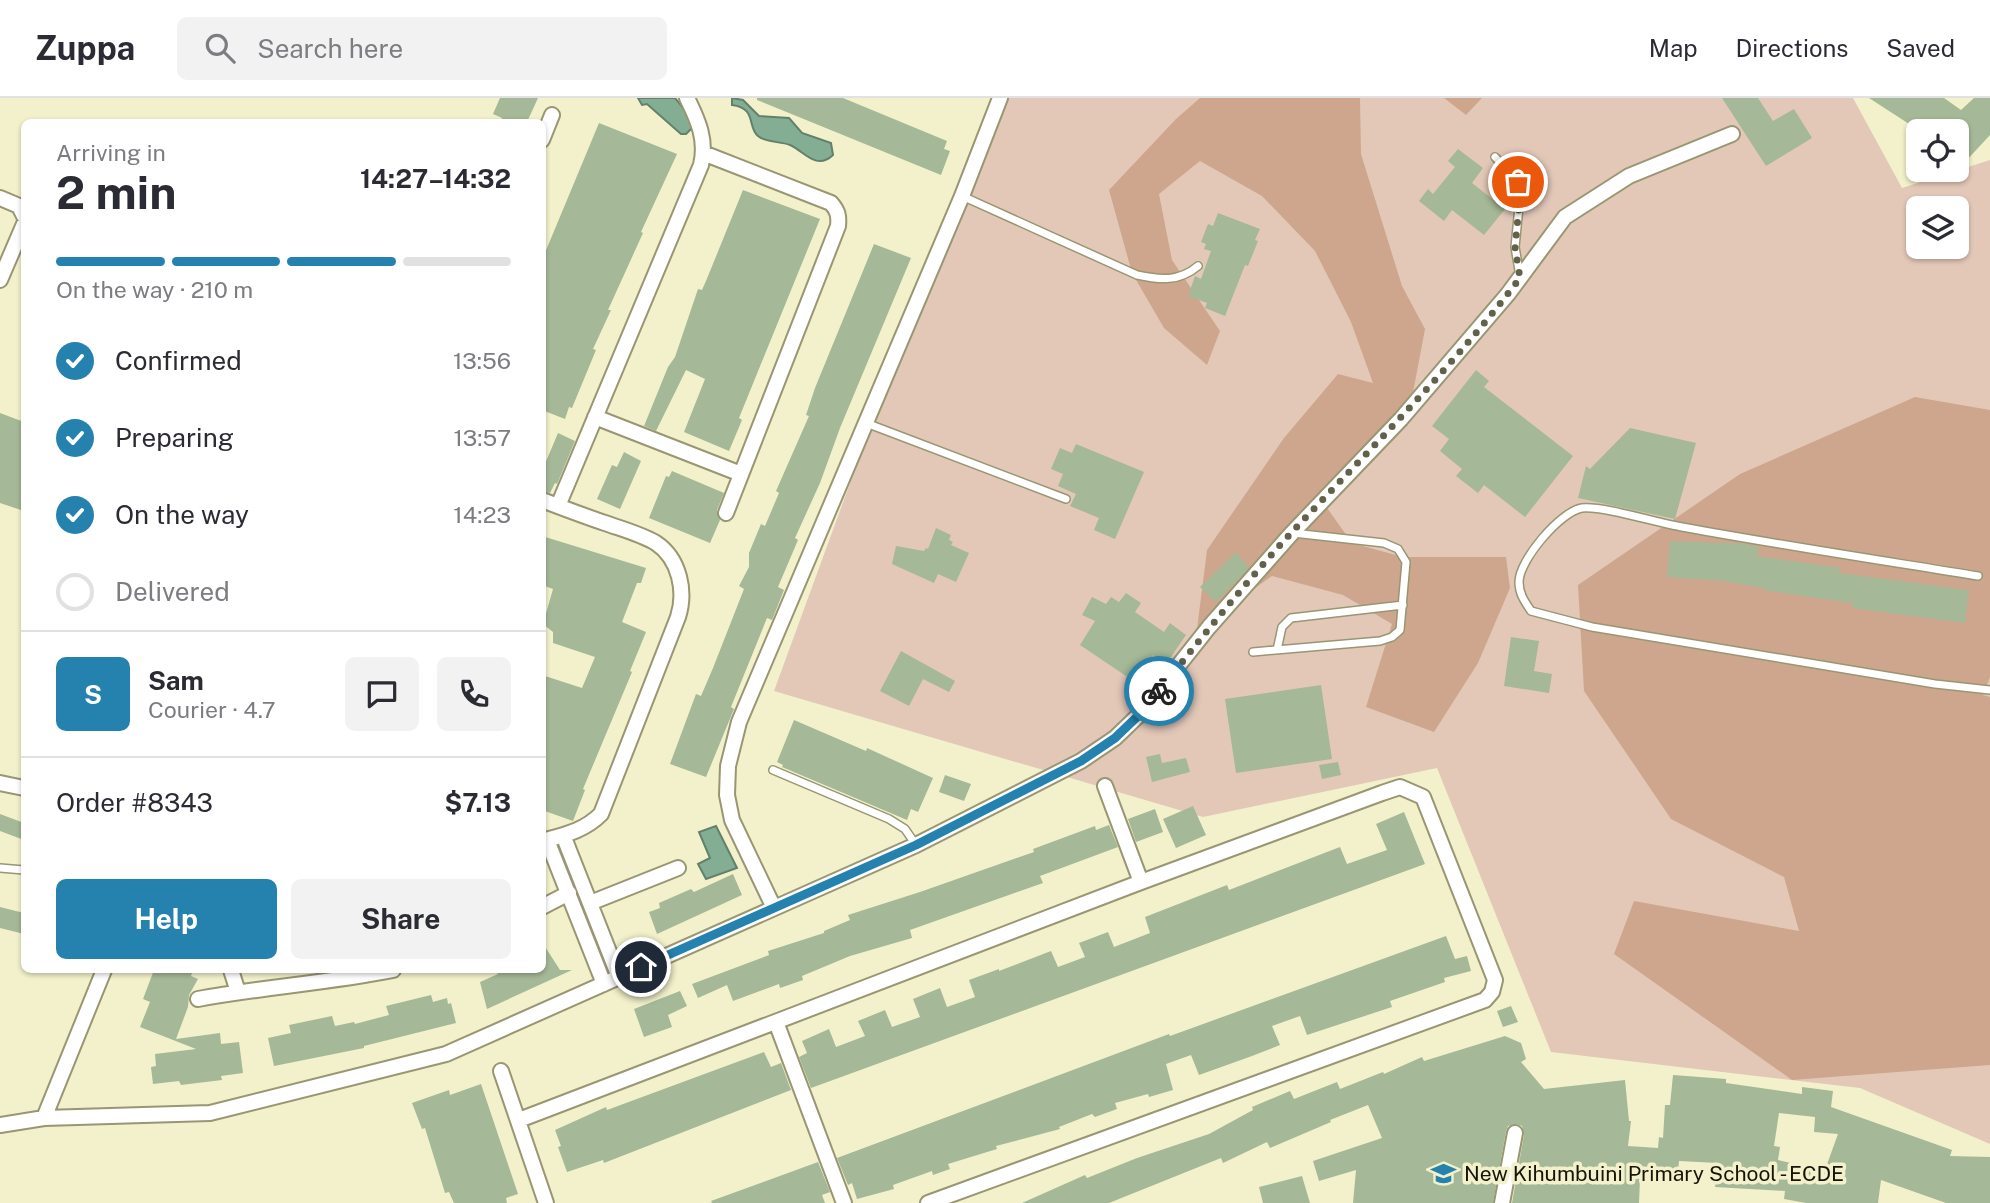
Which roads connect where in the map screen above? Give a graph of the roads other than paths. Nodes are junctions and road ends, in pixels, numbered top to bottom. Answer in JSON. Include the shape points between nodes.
{"nodes":[{"id":1,"x":687,"y":98,"type":"edge"},
{"id":2,"x":1000,"y":98,"type":"edge"},
{"id":3,"x":552,"y":115,"type":"dead end"},
{"id":4,"x":546,"y":129,"type":"edge"},
{"id":5,"x":1732,"y":134,"type":"dead end"},
{"id":6,"x":703,"y":153,"type":"junction"},
{"id":7,"x":1495,"y":157,"type":"dead end"},
{"id":8,"x":962,"y":196,"type":"junction"},
{"id":9,"x":0,"y":198,"type":"edge"},
{"id":10,"x":21,"y":210,"type":"edge"},
{"id":11,"x":21,"y":232,"type":"edge"},
{"id":12,"x":1198,"y":266,"type":"dead end"},
{"id":13,"x":1520,"y":278,"type":"junction"},
{"id":14,"x":0,"y":280,"type":"edge"},
{"id":15,"x":595,"y":417,"type":"junction"},
{"id":16,"x":866,"y":423,"type":"junction"},
{"id":17,"x":741,"y":474,"type":"junction"},
{"id":18,"x":1066,"y":499,"type":"dead end"},
{"id":19,"x":546,"y":502,"type":"edge"},
{"id":20,"x":558,"y":506,"type":"junction"},
{"id":21,"x":726,"y":513,"type":"dead end"},
{"id":22,"x":1292,"y":533,"type":"junction"},
{"id":23,"x":1978,"y":576,"type":"dead end"},
{"id":24,"x":1403,"y":605,"type":"junction"},
{"id":25,"x":1277,"y":650,"type":"junction"},
{"id":26,"x":1252,"y":652,"type":"dead end"},
{"id":27,"x":1990,"y":690,"type":"edge"},
{"id":28,"x":773,"y":770,"type":"dead end"},
{"id":29,"x":0,"y":783,"type":"edge"},
{"id":30,"x":1105,"y":786,"type":"dead end"},
{"id":31,"x":21,"y":787,"type":"edge"},
{"id":32,"x":563,"y":835,"type":"junction"},
{"id":33,"x":546,"y":841,"type":"edge"},
{"id":34,"x":546,"y":843,"type":"edge"},
{"id":35,"x":916,"y":845,"type":"junction"},
{"id":36,"x":0,"y":868,"type":"edge"},
{"id":37,"x":678,"y":868,"type":"dead end"},
{"id":38,"x":21,"y":870,"type":"edge"},
{"id":39,"x":1141,"y":883,"type":"junction"},
{"id":40,"x":569,"y":894,"type":"junction"},
{"id":41,"x":590,"y":903,"type":"junction"},
{"id":42,"x":546,"y":905,"type":"edge"},
{"id":43,"x":774,"y":908,"type":"junction"},
{"id":44,"x":103,"y":973,"type":"edge"},
{"id":45,"x":232,"y":973,"type":"edge"},
{"id":46,"x":377,"y":973,"type":"edge"},
{"id":47,"x":619,"y":977,"type":"junction"},
{"id":48,"x":604,"y":984,"type":"junction"},
{"id":49,"x":238,"y":992,"type":"junction"},
{"id":50,"x":198,"y":999,"type":"dead end"},
{"id":51,"x":776,"y":1022,"type":"junction"},
{"id":52,"x":501,"y":1071,"type":"dead end"},
{"id":53,"x":44,"y":1118,"type":"junction"},
{"id":54,"x":519,"y":1120,"type":"junction"},
{"id":55,"x":0,"y":1125,"type":"edge"},
{"id":56,"x":1515,"y":1133,"type":"dead end"},
{"id":57,"x":545,"y":1203,"type":"edge"},
{"id":58,"x":844,"y":1203,"type":"edge"},
{"id":59,"x":928,"y":1203,"type":"edge"},
{"id":60,"x":1503,"y":1203,"type":"edge"}],
"edges":[{"from":1,"to":6,"type":"street","via":[[701,130]]},
{"from":2,"to":8,"type":"street"},
{"from":3,"to":4,"type":"street"},
{"from":5,"to":13,"type":"street","via":[[1629,176],[1565,217]]},
{"from":6,"to":15,"type":"street"},
{"from":6,"to":17,"type":"street","via":[[831,203],[839,216]]},
{"from":7,"to":13,"type":"lane","via":[[1518,182],[1515,247]]},
{"from":8,"to":12,"type":"lane","via":[[1137,275],[1163,280]]},
{"from":8,"to":16,"type":"street"},
{"from":9,"to":10,"type":"street"},
{"from":11,"to":14,"type":"street"},
{"from":13,"to":22,"type":"street","via":[[1401,419]]},
{"from":15,"to":17,"type":"street"},
{"from":15,"to":20,"type":"street"},
{"from":16,"to":18,"type":"lane"},
{"from":16,"to":43,"type":"street","via":[[739,722],[728,766],[732,820]]},
{"from":17,"to":21,"type":"street"},
{"from":19,"to":20,"type":"street"},
{"from":20,"to":32,"type":"street","via":[[658,544],[676,569],[682,593],[678,617],[601,814]]},
{"from":22,"to":24,"type":"lane","via":[[1384,543],[1398,549],[1406,562]]},
{"from":22,"to":35,"type":"street","via":[[1115,738],[1081,761]]},
{"from":23,"to":27,"type":"lane","via":[[1582,508],[1564,515],[1530,553],[1518,579],[1531,611],[1592,626]]},
{"from":24,"to":25,"type":"lane","via":[[1291,618],[1282,627]]},
{"from":24,"to":25,"type":"lane","via":[[1399,630],[1392,637]]},
{"from":25,"to":26,"type":"lane"},
{"from":28,"to":35,"type":"lane","via":[[889,819],[905,828]]},
{"from":29,"to":31,"type":"street"},
{"from":30,"to":39,"type":"street"},
{"from":32,"to":33,"type":"street"},
{"from":32,"to":41,"type":"street"},
{"from":34,"to":40,"type":"street"},
{"from":35,"to":43,"type":"street"},
{"from":36,"to":38,"type":"lane"},
{"from":37,"to":41,"type":"street"},
{"from":39,"to":51,"type":"street"},
{"from":39,"to":59,"type":"street","via":[[1400,787],[1423,797],[1495,980],[1492,992],[1485,1000]]},
{"from":40,"to":42,"type":"street"},
{"from":40,"to":48,"type":"street"},
{"from":41,"to":47,"type":"street"},
{"from":43,"to":47,"type":"street"},
{"from":44,"to":53,"type":"street"},
{"from":45,"to":49,"type":"street"},
{"from":46,"to":49,"type":"street"},
{"from":47,"to":48,"type":"street"},
{"from":48,"to":53,"type":"street","via":[[446,1054],[210,1113]]},
{"from":49,"to":50,"type":"street"},
{"from":51,"to":54,"type":"street"},
{"from":51,"to":58,"type":"street"},
{"from":52,"to":54,"type":"street"},
{"from":53,"to":55,"type":"street"},
{"from":54,"to":57,"type":"street"},
{"from":56,"to":60,"type":"street"}]}
